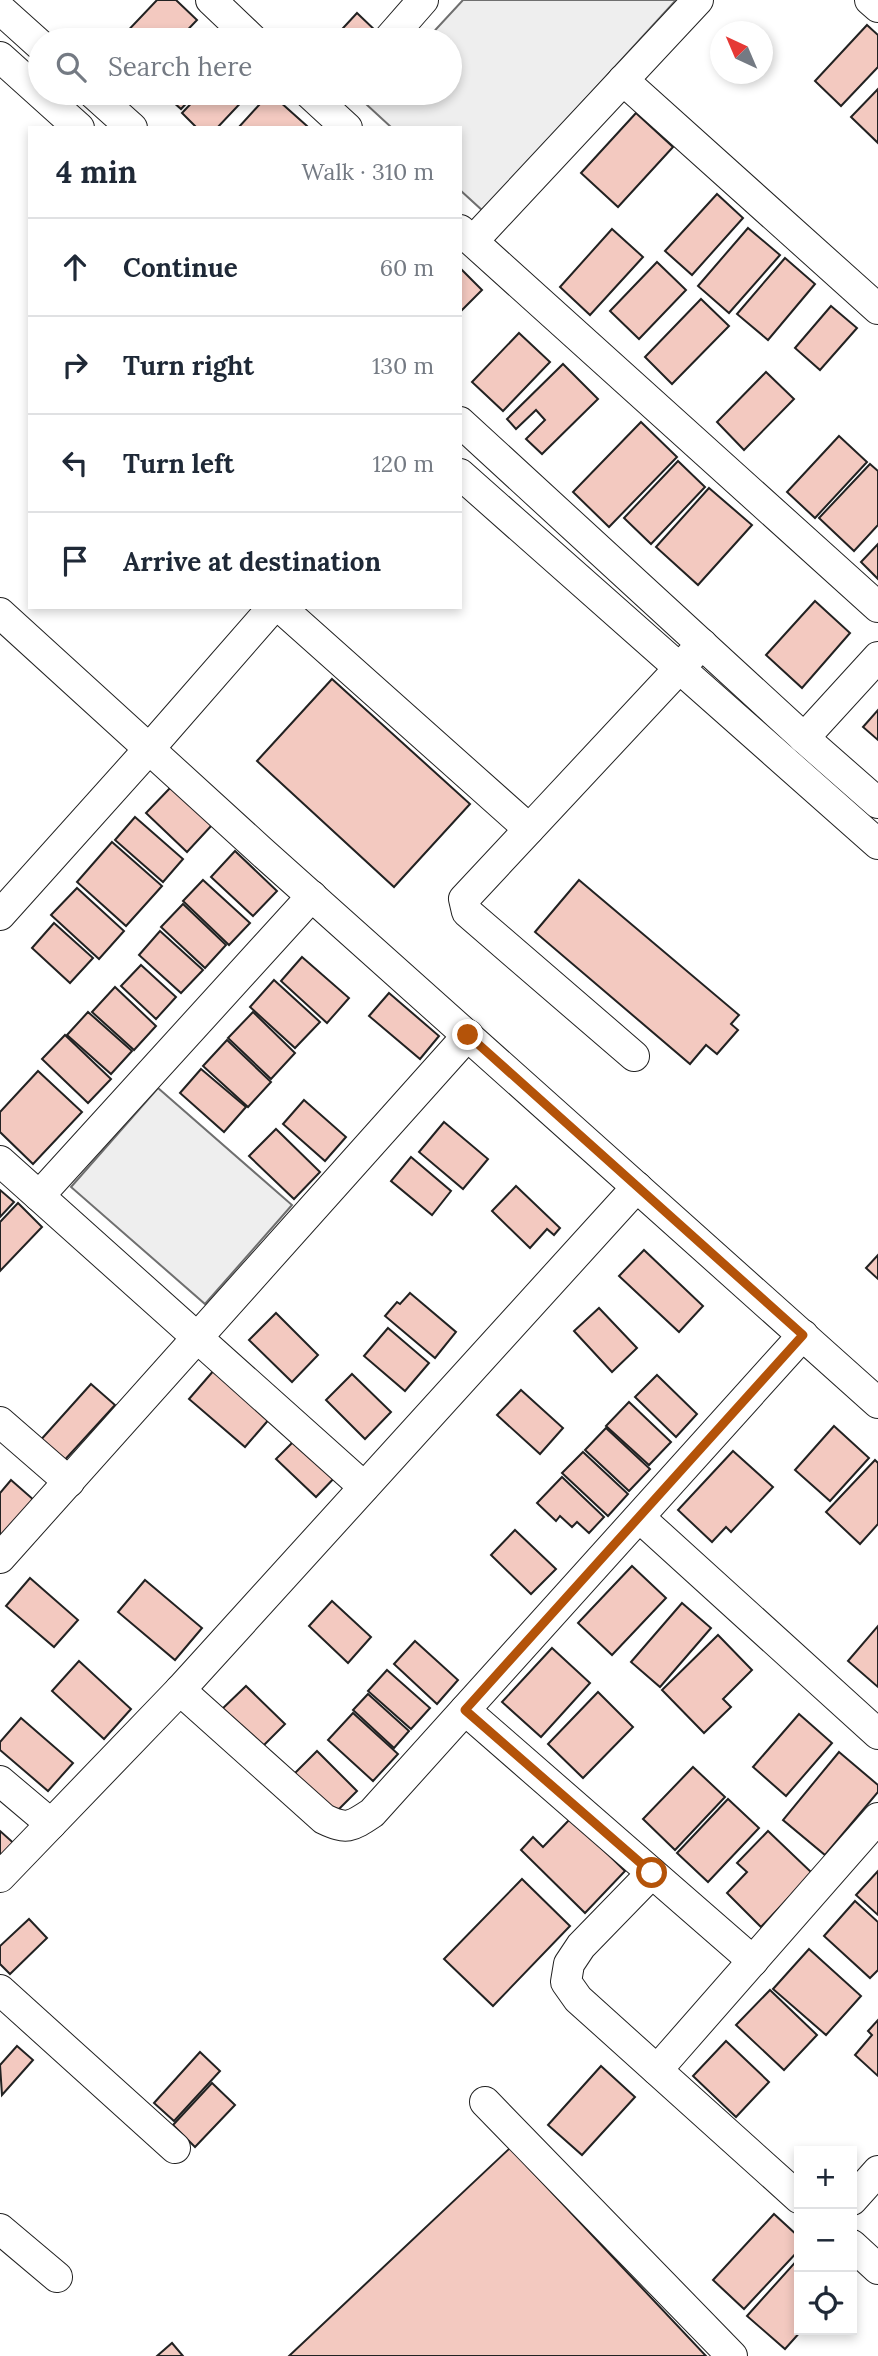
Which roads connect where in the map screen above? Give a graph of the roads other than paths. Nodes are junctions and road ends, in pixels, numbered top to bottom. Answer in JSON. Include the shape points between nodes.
{"nodes":[{"id":1,"x":211,"y":0,"type":"edge"},
{"id":2,"x":423,"y":0,"type":"edge"},
{"id":3,"x":698,"y":0,"type":"edge"},
{"id":4,"x":870,"y":0,"type":"edge"},
{"id":5,"x":878,"y":7,"type":"edge"},
{"id":6,"x":0,"y":9,"type":"edge"},
{"id":7,"x":240,"y":28,"type":"edge"},
{"id":8,"x":398,"y":28,"type":"edge"},
{"id":9,"x":28,"y":34,"type":"edge"},
{"id":10,"x":0,"y":57,"type":"edge"},
{"id":11,"x":624,"y":80,"type":"junction"},
{"id":12,"x":28,"y":82,"type":"edge"},
{"id":13,"x":53,"y":105,"type":"edge"},
{"id":14,"x":106,"y":105,"type":"edge"},
{"id":15,"x":77,"y":126,"type":"edge"},
{"id":16,"x":130,"y":126,"type":"edge"},
{"id":17,"x":467,"y":236,"type":"edge"},
{"id":18,"x":878,"y":309,"type":"edge"},
{"id":19,"x":462,"y":424,"type":"edge"},
{"id":20,"x":462,"y":476,"type":"edge"},
{"id":21,"x":878,"y":607,"type":"edge"},
{"id":22,"x":271,"y":609,"type":"edge"},
{"id":23,"x":282,"y":609,"type":"edge"},
{"id":24,"x":0,"y":613,"type":"edge"},
{"id":25,"x":702,"y":644,"type":"junction"},
{"id":26,"x":878,"y":657,"type":"edge"},
{"id":27,"x":678,"y":667,"type":"junction"},
{"id":28,"x":804,"y":738,"type":"junction"},
{"id":29,"x":149,"y":749,"type":"junction"},
{"id":30,"x":878,"y":803,"type":"edge"},
{"id":31,"x":528,"y":828,"type":"junction"},
{"id":32,"x":878,"y":844,"type":"edge"},
{"id":33,"x":312,"y":896,"type":"junction"},
{"id":34,"x":0,"y":915,"type":"edge"},
{"id":35,"x":468,"y":1035,"type":"junction"},
{"id":36,"x":634,"y":1056,"type":"dead end"},
{"id":37,"x":0,"y":1161,"type":"edge"},
{"id":38,"x":637,"y":1187,"type":"junction"},
{"id":39,"x":39,"y":1196,"type":"junction"},
{"id":40,"x":803,"y":1335,"type":"junction"},
{"id":41,"x":196,"y":1337,"type":"junction"},
{"id":42,"x":876,"y":1396,"type":"edge"},
{"id":43,"x":0,"y":1422,"type":"edge"},
{"id":44,"x":69,"y":1482,"type":"junction"},
{"id":45,"x":364,"y":1487,"type":"junction"},
{"id":46,"x":640,"y":1518,"type":"junction"},
{"id":47,"x":0,"y":1558,"type":"edge"},
{"id":48,"x":180,"y":1690,"type":"junction"},
{"id":49,"x":465,"y":1710,"type":"junction"},
{"id":50,"x":878,"y":1734,"type":"edge"},
{"id":51,"x":0,"y":1781,"type":"edge"},
{"id":52,"x":878,"y":1818,"type":"edge"},
{"id":53,"x":51,"y":1824,"type":"junction"},
{"id":54,"x":652,"y":1873,"type":"junction"},
{"id":55,"x":0,"y":1877,"type":"edge"},
{"id":56,"x":752,"y":1961,"type":"junction"},
{"id":57,"x":0,"y":1990,"type":"edge"},
{"id":58,"x":657,"y":2070,"type":"junction"},
{"id":59,"x":485,"y":2102,"type":"dead end"},
{"id":60,"x":175,"y":2148,"type":"dead end"},
{"id":61,"x":878,"y":2171,"type":"edge"},
{"id":62,"x":794,"y":2193,"type":"edge"},
{"id":63,"x":857,"y":2194,"type":"edge"},
{"id":64,"x":0,"y":2229,"type":"edge"},
{"id":65,"x":857,"y":2250,"type":"edge"},
{"id":66,"x":878,"y":2269,"type":"edge"},
{"id":67,"x":57,"y":2277,"type":"dead end"},
{"id":68,"x":732,"y":2356,"type":"edge"}],
"edges":[{"from":1,"to":7,"type":"street"},
{"from":2,"to":8,"type":"street"},
{"from":3,"to":11,"type":"street"},
{"from":4,"to":5,"type":"street"},
{"from":6,"to":9,"type":"street"},
{"from":10,"to":12,"type":"street"},
{"from":11,"to":17,"type":"street"},
{"from":11,"to":18,"type":"street"},
{"from":13,"to":15,"type":"street"},
{"from":14,"to":16,"type":"street"},
{"from":17,"to":21,"type":"street"},
{"from":19,"to":25,"type":"street"},
{"from":20,"to":27,"type":"street"},
{"from":22,"to":29,"type":"street"},
{"from":23,"to":31,"type":"street"},
{"from":24,"to":29,"type":"street"},
{"from":25,"to":27,"type":"street"},
{"from":25,"to":28,"type":"street"},
{"from":26,"to":28,"type":"street"},
{"from":27,"to":31,"type":"street"},
{"from":27,"to":32,"type":"street"},
{"from":28,"to":30,"type":"street"},
{"from":29,"to":33,"type":"street"},
{"from":29,"to":34,"type":"street"},
{"from":31,"to":36,"type":"street","via":[[468,892],[464,906]]},
{"from":33,"to":35,"type":"street"},
{"from":33,"to":39,"type":"street"},
{"from":35,"to":38,"type":"street"},
{"from":35,"to":41,"type":"street"},
{"from":37,"to":39,"type":"street"},
{"from":38,"to":40,"type":"street"},
{"from":38,"to":45,"type":"street"},
{"from":39,"to":41,"type":"street"},
{"from":40,"to":42,"type":"street"},
{"from":40,"to":46,"type":"street"},
{"from":41,"to":44,"type":"street"},
{"from":41,"to":45,"type":"street"},
{"from":43,"to":44,"type":"street"},
{"from":44,"to":47,"type":"street"},
{"from":45,"to":48,"type":"street"},
{"from":46,"to":49,"type":"street"},
{"from":46,"to":50,"type":"street"},
{"from":48,"to":49,"type":"street","via":[[324,1819],[341,1827],[372,1813]]},
{"from":48,"to":53,"type":"street"},
{"from":49,"to":54,"type":"street"},
{"from":51,"to":53,"type":"street"},
{"from":52,"to":56,"type":"street"},
{"from":53,"to":55,"type":"street"},
{"from":54,"to":56,"type":"street"},
{"from":54,"to":58,"type":"street","via":[[581,1946],[569,1964],[566,1982],[578,1999]]},
{"from":56,"to":58,"type":"street"},
{"from":57,"to":60,"type":"street"},
{"from":58,"to":62,"type":"street"},
{"from":59,"to":68,"type":"street"},
{"from":61,"to":63,"type":"street"},
{"from":64,"to":67,"type":"street"},
{"from":65,"to":66,"type":"street"}]}
